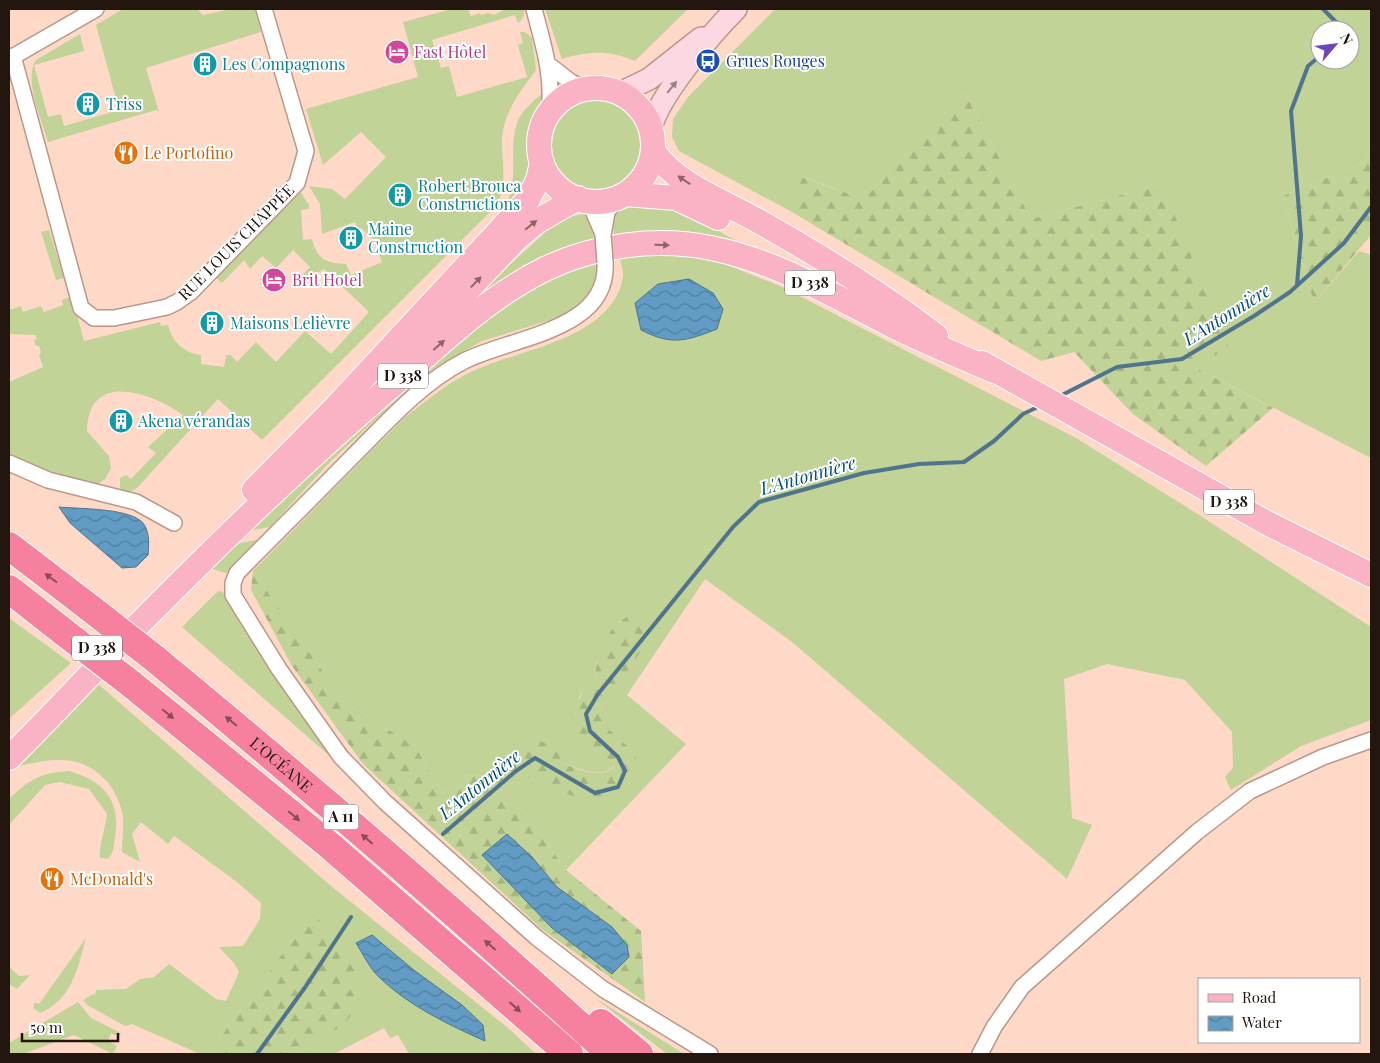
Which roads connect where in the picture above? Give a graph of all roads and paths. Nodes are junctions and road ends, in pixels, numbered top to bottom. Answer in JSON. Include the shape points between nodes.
{"nodes":[{"id":1,"x":96,"y":9,"type":"edge"},
{"id":2,"x":264,"y":9,"type":"edge"},
{"id":3,"x":534,"y":9,"type":"edge"},
{"id":4,"x":736,"y":9,"type":"edge"},
{"id":5,"x":718,"y":28,"type":"junction"},
{"id":6,"x":11,"y":57,"type":"edge"},
{"id":7,"x":549,"y":65,"type":"junction"},
{"id":8,"x":586,"y":89,"type":"junction"},
{"id":9,"x":620,"y":94,"type":"junction"},
{"id":10,"x":549,"y":114,"type":"junction"},
{"id":11,"x":652,"y":140,"type":"junction"},
{"id":12,"x":542,"y":162,"type":"junction"},
{"id":13,"x":621,"y":196,"type":"junction"},
{"id":14,"x":583,"y":200,"type":"junction"},
{"id":15,"x":603,"y":235,"type":"junction"},
{"id":16,"x":941,"y":340,"type":"junction"},
{"id":17,"x":994,"y":371,"type":"junction"},
{"id":18,"x":9,"y":463,"type":"edge"},
{"id":19,"x":174,"y":523,"type":"dead end"},
{"id":20,"x":234,"y":531,"type":"junction"},
{"id":21,"x":9,"y":546,"type":"edge"},
{"id":22,"x":1371,"y":575,"type":"edge"},
{"id":23,"x":9,"y":589,"type":"edge"},
{"id":24,"x":9,"y":736,"type":"edge"},
{"id":25,"x":1371,"y":740,"type":"edge"},
{"id":26,"x":9,"y":758,"type":"edge"},
{"id":27,"x":527,"y":977,"type":"junction"},
{"id":28,"x":535,"y":1025,"type":"junction"},
{"id":29,"x":551,"y":1054,"type":"edge"},
{"id":30,"x":569,"y":1054,"type":"edge"},
{"id":31,"x":611,"y":1054,"type":"edge"},
{"id":32,"x":638,"y":1054,"type":"edge"},
{"id":33,"x":710,"y":1054,"type":"edge"},
{"id":34,"x":980,"y":1054,"type":"edge"}],
"edges":[{"from":1,"to":6,"type":"street"},
{"from":2,"to":6,"type":"street","name":"RUE LOUIS CHAPPÉE","via":[[306,152],[298,182],[191,292],[166,307],[114,318],[94,318],[82,308]]},
{"from":3,"to":7,"type":"street"},
{"from":4,"to":5,"type":"main road"},
{"from":5,"to":9,"type":"main road","via":[[648,79]]},
{"from":11,"to":5,"type":"main road","one_way":true,"via":[[656,111],[665,95]]},
{"from":7,"to":8,"type":"street"},
{"from":7,"to":10,"type":"street","via":[[552,96]]},
{"from":8,"to":9,"type":"main road"},
{"from":8,"to":10,"type":"main road","via":[[565,98]]},
{"from":9,"to":11,"type":"main road","via":[[637,105]]},
{"from":10,"to":12,"type":"main road","via":[[540,140]]},
{"from":11,"to":13,"type":"main road","via":[[644,176]]},
{"from":16,"to":11,"type":"main road","number":"D 338","one_way":true,"via":[[836,267],[690,185],[662,164]]},
{"from":12,"to":14,"type":"main road","via":[[556,184]]},
{"from":12,"to":24,"type":"main road","number":"D 338","via":[[538,180],[527,201],[334,409]]},
{"from":13,"to":14,"type":"main road"},
{"from":13,"to":15,"type":"street","via":[[607,212]]},
{"from":13,"to":16,"type":"main road","number":"D 338","via":[[676,198],[695,206]]},
{"from":14,"to":15,"type":"street","via":[[594,208]]},
{"from":20,"to":14,"type":"main road","number":"D 338","one_way":true,"via":[[517,238],[536,222]]},
{"from":15,"to":33,"type":"street","bridge":true,"via":[[606,274],[596,300],[571,320],[465,361],[438,377],[404,405],[237,573],[233,595],[279,669],[341,757],[386,802],[538,938],[603,989]]},
{"from":16,"to":17,"type":"main road","number":"D 338"},
{"from":20,"to":17,"type":"main road","number":"D 338","one_way":true,"via":[[341,430],[478,310],[519,282],[547,268],[613,247],[660,244],[709,248],[757,260],[788,272],[927,343]]},
{"from":17,"to":22,"type":"main road","number":"D 338","via":[[1298,540]]},
{"from":18,"to":19,"type":"street","via":[[48,480],[136,502]]},
{"from":20,"to":26,"type":"main road","number":"D 338"},
{"from":27,"to":21,"type":"highway","name":"L’OCÉANE","number":"A 11","one_way":true,"bridge":true,"via":[[253,740],[154,658]]},
{"from":23,"to":28,"type":"highway","name":"L’OCÉANE","number":"A 11","one_way":true,"bridge":true,"via":[[329,845]]},
{"from":25,"to":34,"type":"street","via":[[1323,757],[1250,790],[1197,832],[1022,987]]},
{"from":27,"to":31,"type":"highway","name":"L’OCÉANE","number":"A 11"},
{"from":27,"to":32,"type":"highway","via":[[558,987]]},
{"from":28,"to":29,"type":"highway"},
{"from":28,"to":30,"type":"highway","name":"L’OCÉANE","number":"A 11"}]}
